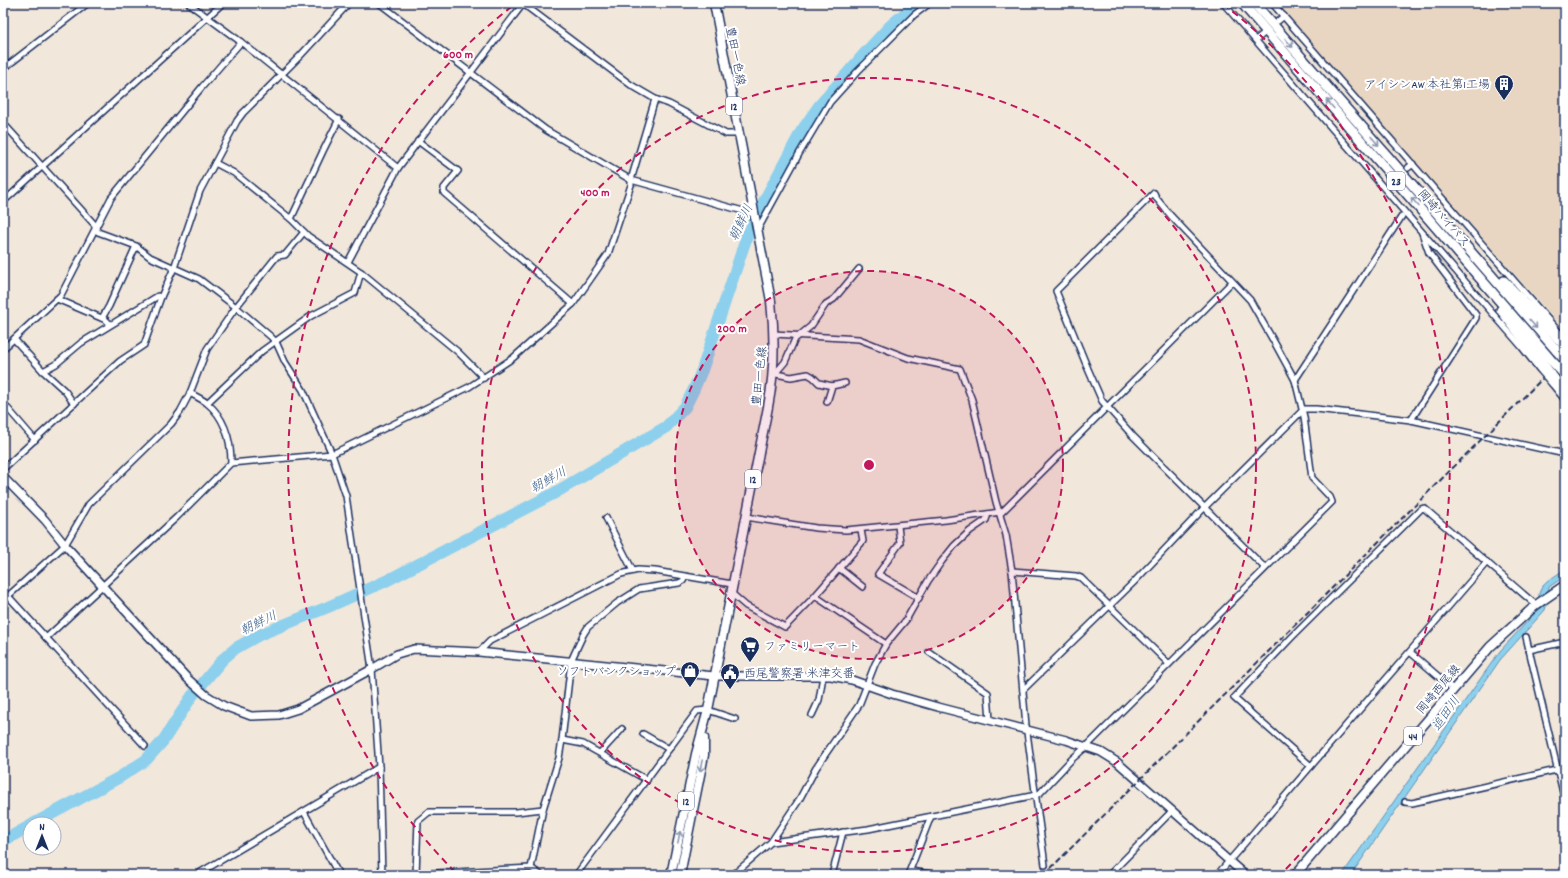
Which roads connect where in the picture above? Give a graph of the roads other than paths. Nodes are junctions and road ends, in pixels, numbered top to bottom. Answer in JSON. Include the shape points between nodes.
{"nodes":[{"id":1,"x":88,"y":3,"type":"edge"},
{"id":2,"x":188,"y":3,"type":"edge"},
{"id":3,"x":223,"y":3,"type":"edge"},
{"id":4,"x":349,"y":3,"type":"edge"},
{"id":5,"x":379,"y":3,"type":"edge"},
{"id":6,"x":714,"y":3,"type":"edge"},
{"id":7,"x":930,"y":3,"type":"edge"},
{"id":8,"x":1223,"y":3,"type":"edge"},
{"id":9,"x":1242,"y":3,"type":"edge"},
{"id":10,"x":1254,"y":3,"type":"edge"},
{"id":11,"x":1272,"y":3,"type":"edge"},
{"id":12,"x":523,"y":4,"type":"edge"},
{"id":13,"x":1284,"y":16,"type":"junction"},
{"id":14,"x":207,"y":18,"type":"junction"},
{"id":15,"x":1278,"y":21,"type":"dead end"},
{"id":16,"x":1263,"y":34,"type":"dead end"},
{"id":17,"x":1256,"y":40,"type":"junction"},
{"id":18,"x":241,"y":42,"type":"junction"},
{"id":19,"x":3,"y":68,"type":"edge"},
{"id":20,"x":470,"y":73,"type":"junction"},
{"id":21,"x":280,"y":74,"type":"junction"},
{"id":22,"x":655,"y":99,"type":"junction"},
{"id":23,"x":340,"y":119,"type":"junction"},
{"id":24,"x":3,"y":124,"type":"edge"},
{"id":25,"x":739,"y":134,"type":"junction"},
{"id":26,"x":418,"y":141,"type":"junction"},
{"id":27,"x":215,"y":163,"type":"junction"},
{"id":28,"x":1413,"y":164,"type":"junction"},
{"id":29,"x":42,"y":166,"type":"junction"},
{"id":30,"x":398,"y":168,"type":"junction"},
{"id":31,"x":1408,"y":168,"type":"tunnel mouth"},
{"id":32,"x":631,"y":180,"type":"junction"},
{"id":33,"x":1390,"y":183,"type":"tunnel mouth"},
{"id":34,"x":1385,"y":188,"type":"junction"},
{"id":35,"x":3,"y":202,"type":"edge"},
{"id":36,"x":754,"y":211,"type":"junction"},
{"id":37,"x":1402,"y":216,"type":"dead end"},
{"id":38,"x":291,"y":219,"type":"junction"},
{"id":39,"x":95,"y":227,"type":"junction"},
{"id":40,"x":757,"y":229,"type":"junction"},
{"id":41,"x":1421,"y":230,"type":"junction"},
{"id":42,"x":304,"y":232,"type":"junction"},
{"id":43,"x":136,"y":246,"type":"junction"},
{"id":44,"x":348,"y":262,"type":"junction"},
{"id":45,"x":174,"y":268,"type":"junction"},
{"id":46,"x":859,"y":269,"type":"dead end"},
{"id":47,"x":361,"y":272,"type":"junction"},
{"id":48,"x":1232,"y":282,"type":"junction"},
{"id":49,"x":162,"y":297,"type":"junction"},
{"id":50,"x":57,"y":300,"type":"junction"},
{"id":51,"x":573,"y":304,"type":"junction"},
{"id":52,"x":236,"y":307,"type":"junction"},
{"id":53,"x":102,"y":318,"type":"junction"},
{"id":54,"x":110,"y":324,"type":"junction"},
{"id":55,"x":774,"y":334,"type":"junction"},
{"id":56,"x":800,"y":334,"type":"junction"},
{"id":57,"x":14,"y":339,"type":"junction"},
{"id":58,"x":276,"y":342,"type":"junction"},
{"id":59,"x":1563,"y":345,"type":"edge"},
{"id":60,"x":3,"y":349,"type":"edge"},
{"id":61,"x":1565,"y":360,"type":"edge"},
{"id":62,"x":1544,"y":364,"type":"junction"},
{"id":63,"x":43,"y":371,"type":"junction"},
{"id":64,"x":774,"y":375,"type":"junction"},
{"id":65,"x":1565,"y":376,"type":"edge"},
{"id":66,"x":484,"y":378,"type":"junction"},
{"id":67,"x":1295,"y":380,"type":"junction"},
{"id":68,"x":1554,"y":382,"type":"junction"},
{"id":69,"x":845,"y":383,"type":"dead end"},
{"id":70,"x":832,"y":386,"type":"junction"},
{"id":71,"x":1565,"y":392,"type":"edge"},
{"id":72,"x":190,"y":393,"type":"junction"},
{"id":73,"x":1565,"y":400,"type":"edge"},
{"id":74,"x":827,"y":402,"type":"dead end"},
{"id":75,"x":3,"y":403,"type":"edge"},
{"id":76,"x":207,"y":403,"type":"junction"},
{"id":77,"x":74,"y":404,"type":"junction"},
{"id":78,"x":1107,"y":406,"type":"junction"},
{"id":79,"x":1302,"y":410,"type":"junction"},
{"id":80,"x":1411,"y":420,"type":"junction"},
{"id":81,"x":35,"y":440,"type":"junction"},
{"id":82,"x":332,"y":454,"type":"junction"},
{"id":83,"x":1565,"y":454,"type":"edge"},
{"id":84,"x":231,"y":463,"type":"junction"},
{"id":85,"x":3,"y":469,"type":"edge"},
{"id":86,"x":3,"y":477,"type":"edge"},
{"id":87,"x":1204,"y":508,"type":"junction"},
{"id":88,"x":1000,"y":513,"type":"junction"},
{"id":89,"x":988,"y":514,"type":"junction"},
{"id":90,"x":746,"y":517,"type":"junction"},
{"id":91,"x":606,"y":518,"type":"dead end"},
{"id":92,"x":898,"y":526,"type":"junction"},
{"id":93,"x":862,"y":530,"type":"junction"},
{"id":94,"x":65,"y":545,"type":"junction"},
{"id":95,"x":1487,"y":562,"type":"junction"},
{"id":96,"x":839,"y":568,"type":"junction"},
{"id":97,"x":1265,"y":568,"type":"junction"},
{"id":98,"x":633,"y":571,"type":"junction"},
{"id":99,"x":1012,"y":571,"type":"junction"},
{"id":100,"x":685,"y":576,"type":"junction"},
{"id":101,"x":732,"y":584,"type":"junction"},
{"id":102,"x":1565,"y":585,"type":"edge"},
{"id":103,"x":103,"y":586,"type":"junction"},
{"id":104,"x":863,"y":587,"type":"dead end"},
{"id":105,"x":731,"y":594,"type":"junction"},
{"id":106,"x":5,"y":596,"type":"edge"},
{"id":107,"x":815,"y":596,"type":"junction"},
{"id":108,"x":919,"y":598,"type":"junction"},
{"id":109,"x":1537,"y":604,"type":"junction"},
{"id":110,"x":1109,"y":605,"type":"junction"},
{"id":111,"x":1526,"y":636,"type":"dead end"},
{"id":112,"x":46,"y":638,"type":"junction"},
{"id":113,"x":1565,"y":642,"type":"edge"},
{"id":114,"x":886,"y":644,"type":"junction"},
{"id":115,"x":1529,"y":650,"type":"junction"},
{"id":116,"x":479,"y":652,"type":"junction"},
{"id":117,"x":929,"y":652,"type":"dead end"},
{"id":118,"x":1410,"y":652,"type":"junction"},
{"id":119,"x":571,"y":661,"type":"junction"},
{"id":120,"x":1169,"y":664,"type":"junction"},
{"id":121,"x":372,"y":669,"type":"junction"},
{"id":122,"x":714,"y":676,"type":"junction"},
{"id":123,"x":823,"y":676,"type":"junction"},
{"id":124,"x":867,"y":686,"type":"junction"},
{"id":125,"x":1023,"y":690,"type":"junction"},
{"id":126,"x":1454,"y":690,"type":"junction"},
{"id":127,"x":708,"y":710,"type":"junction"},
{"id":128,"x":812,"y":715,"type":"dead end"},
{"id":129,"x":735,"y":719,"type":"dead end"},
{"id":130,"x":990,"y":720,"type":"junction"},
{"id":131,"x":704,"y":727,"type":"junction"},
{"id":132,"x":622,"y":729,"type":"dead end"},
{"id":133,"x":1028,"y":730,"type":"junction"},
{"id":134,"x":643,"y":734,"type":"dead end"},
{"id":135,"x":562,"y":740,"type":"junction"},
{"id":136,"x":145,"y":746,"type":"dead end"},
{"id":137,"x":1087,"y":746,"type":"junction"},
{"id":138,"x":669,"y":749,"type":"junction"},
{"id":139,"x":600,"y":753,"type":"junction"},
{"id":140,"x":1311,"y":766,"type":"junction"},
{"id":141,"x":379,"y":767,"type":"junction"},
{"id":142,"x":1565,"y":768,"type":"edge"},
{"id":143,"x":1558,"y":770,"type":"junction"},
{"id":144,"x":647,"y":780,"type":"junction"},
{"id":145,"x":1036,"y":795,"type":"junction"},
{"id":146,"x":1565,"y":801,"type":"edge"},
{"id":147,"x":1405,"y":802,"type":"dead end"},
{"id":148,"x":543,"y":809,"type":"junction"},
{"id":149,"x":1172,"y":811,"type":"junction"},
{"id":150,"x":304,"y":812,"type":"junction"},
{"id":151,"x":931,"y":816,"type":"junction"},
{"id":152,"x":843,"y":832,"type":"junction"},
{"id":153,"x":772,"y":842,"type":"junction"},
{"id":154,"x":1229,"y":861,"type":"junction"},
{"id":155,"x":1045,"y":866,"type":"dead end"},
{"id":156,"x":531,"y":868,"type":"junction"},
{"id":157,"x":909,"y":873,"type":"edge"},
{"id":158,"x":416,"y":874,"type":"edge"},
{"id":159,"x":579,"y":874,"type":"edge"},
{"id":160,"x":196,"y":875,"type":"edge"},
{"id":161,"x":339,"y":875,"type":"edge"},
{"id":162,"x":382,"y":875,"type":"edge"},
{"id":163,"x":401,"y":875,"type":"edge"},
{"id":164,"x":541,"y":875,"type":"edge"},
{"id":165,"x":672,"y":875,"type":"edge"},
{"id":166,"x":680,"y":875,"type":"edge"},
{"id":167,"x":733,"y":875,"type":"edge"},
{"id":168,"x":832,"y":875,"type":"edge"},
{"id":169,"x":938,"y":875,"type":"edge"},
{"id":170,"x":1109,"y":875,"type":"edge"},
{"id":171,"x":1217,"y":875,"type":"edge"},
{"id":172,"x":1245,"y":875,"type":"edge"},
{"id":173,"x":1295,"y":875,"type":"edge"}],
"edges":[{"from":1,"to":19,"type":"street"},
{"from":2,"to":14,"type":"street"},
{"from":3,"to":14,"type":"street"},
{"from":4,"to":21,"type":"street"},
{"from":5,"to":20,"type":"street"},
{"from":6,"to":25,"type":"main road","name":"豊田一色線","number":"12"},
{"from":7,"to":40,"type":"street","via":[[908,21],[830,102]]},
{"from":8,"to":17,"type":"street"},
{"from":62,"to":9,"type":"highway","name":"岡崎バイパス","number":"23","one_way":true,"via":[[1426,216]]},
{"from":10,"to":59,"type":"highway","name":"岡崎バイパス","number":"23","one_way":true,"via":[[1457,236]]},
{"from":11,"to":13,"type":"street"},
{"from":12,"to":20,"type":"street"},
{"from":12,"to":22,"type":"street","via":[[631,85]]},
{"from":13,"to":15,"type":"street"},
{"from":13,"to":28,"type":"street"},
{"from":14,"to":18,"type":"street"},
{"from":14,"to":29,"type":"street"},
{"from":16,"to":17,"type":"street"},
{"from":17,"to":34,"type":"street"},
{"from":18,"to":21,"type":"street"},
{"from":18,"to":39,"type":"street","via":[[110,198]]},
{"from":20,"to":26,"type":"street"},
{"from":20,"to":32,"type":"street","via":[[546,130]]},
{"from":21,"to":23,"type":"street"},
{"from":21,"to":27,"type":"street","via":[[243,112]]},
{"from":22,"to":25,"type":"street","via":[[726,134]]},
{"from":22,"to":32,"type":"street"},
{"from":23,"to":30,"type":"street"},
{"from":23,"to":38,"type":"street"},
{"from":24,"to":29,"type":"street"},
{"from":25,"to":36,"type":"main road","name":"豊田一色線","number":"12"},
{"from":26,"to":30,"type":"street"},
{"from":26,"to":51,"type":"street","via":[[458,171],[444,188],[444,193]]},
{"from":27,"to":38,"type":"street","via":[[234,173]]},
{"from":27,"to":45,"type":"street","via":[[200,191]]},
{"from":28,"to":31,"type":"street"},
{"from":28,"to":59,"type":"street"},
{"from":29,"to":35,"type":"street"},
{"from":29,"to":39,"type":"street"},
{"from":30,"to":44,"type":"street"},
{"from":32,"to":36,"type":"street"},
{"from":32,"to":51,"type":"street","via":[[608,254]]},
{"from":33,"to":34,"type":"street"},
{"from":34,"to":41,"type":"street"},
{"from":36,"to":40,"type":"main road","name":"豊田一色線","number":"12"},
{"from":37,"to":67,"type":"street"},
{"from":38,"to":42,"type":"street"},
{"from":39,"to":43,"type":"street","via":[[98,232]]},
{"from":39,"to":50,"type":"street"},
{"from":40,"to":55,"type":"main road","name":"豊田一色線","number":"12","via":[[771,301]]},
{"from":41,"to":62,"type":"street","via":[[1521,346]]},
{"from":41,"to":80,"type":"street","via":[[1428,253],[1476,318]]},
{"from":42,"to":44,"type":"street"},
{"from":42,"to":52,"type":"street","via":[[285,255],[277,256]]},
{"from":43,"to":45,"type":"street","via":[[150,257]]},
{"from":43,"to":53,"type":"street"},
{"from":44,"to":47,"type":"street"},
{"from":45,"to":49,"type":"street"},
{"from":45,"to":52,"type":"street","via":[[199,279]]},
{"from":46,"to":56,"type":"street","via":[[834,299],[826,304],[811,326]]},
{"from":47,"to":58,"type":"street","via":[[355,293],[311,316]]},
{"from":47,"to":66,"type":"street","via":[[458,352]]},
{"from":48,"to":67,"type":"street","via":[[1250,300]]},
{"from":48,"to":78,"type":"street"},
{"from":48,"to":78,"type":"street","via":[[1171,216],[1154,193],[1056,291],[1099,394]]},
{"from":49,"to":54,"type":"street","via":[[158,296]]},
{"from":49,"to":77,"type":"street","via":[[143,347],[120,361]]},
{"from":50,"to":53,"type":"street"},
{"from":50,"to":57,"type":"street"},
{"from":51,"to":66,"type":"street","via":[[513,358]]},
{"from":52,"to":58,"type":"street"},
{"from":52,"to":72,"type":"street","via":[[207,349]]},
{"from":53,"to":54,"type":"street"},
{"from":54,"to":63,"type":"street"},
{"from":55,"to":56,"type":"street"},
{"from":55,"to":64,"type":"main road","name":"豊田一色線","number":"12"},
{"from":56,"to":64,"type":"street","via":[[791,346],[784,365]]},
{"from":56,"to":88,"type":"street","via":[[859,339],[908,358],[960,369],[972,400]]},
{"from":57,"to":60,"type":"street"},
{"from":57,"to":63,"type":"street"},
{"from":58,"to":76,"type":"street","via":[[262,351]]},
{"from":58,"to":82,"type":"street","via":[[303,390]]},
{"from":59,"to":61,"type":"highway","name":"岡崎バイパス","number":"23","bridge":true},
{"from":62,"to":65,"type":"highway","name":"岡崎バイパス","number":"23","bridge":true},
{"from":62,"to":68,"type":"highway","number":"23","bridge":true},
{"from":63,"to":77,"type":"street","via":[[65,391]]},
{"from":64,"to":70,"type":"street","via":[[791,377],[808,374],[819,383]]},
{"from":64,"to":90,"type":"main road","name":"豊田一色線","number":"12"},
{"from":66,"to":82,"type":"street"},
{"from":67,"to":79,"type":"street"},
{"from":68,"to":71,"type":"highway","number":"23"},
{"from":68,"to":73,"type":"street"},
{"from":69,"to":70,"type":"street"},
{"from":70,"to":74,"type":"street"},
{"from":72,"to":76,"type":"street"},
{"from":72,"to":94,"type":"street","via":[[166,430],[89,504]]},
{"from":75,"to":81,"type":"street"},
{"from":76,"to":84,"type":"street","via":[[228,434]]},
{"from":77,"to":81,"type":"street"},
{"from":78,"to":87,"type":"street","via":[[1132,436]]},
{"from":78,"to":88,"type":"street"},
{"from":79,"to":80,"type":"street","via":[[1316,409]]},
{"from":79,"to":87,"type":"street"},
{"from":79,"to":97,"type":"street","via":[[1312,478],[1332,502]]},
{"from":80,"to":83,"type":"street"},
{"from":81,"to":85,"type":"street"},
{"from":82,"to":84,"type":"street"},
{"from":82,"to":121,"type":"street","via":[[346,496]]},
{"from":84,"to":103,"type":"street"},
{"from":86,"to":94,"type":"street","via":[[45,520]]},
{"from":87,"to":97,"type":"street"},
{"from":87,"to":110,"type":"street"},
{"from":88,"to":89,"type":"street"},
{"from":88,"to":99,"type":"street"},
{"from":89,"to":92,"type":"street"},
{"from":89,"to":108,"type":"street","via":[[986,520],[954,546],[928,581]]},
{"from":90,"to":93,"type":"street","via":[[816,528]]},
{"from":90,"to":101,"type":"main road","name":"豊田一色線","number":"12"},
{"from":91,"to":98,"type":"street"},
{"from":92,"to":93,"type":"street"},
{"from":92,"to":108,"type":"street","via":[[900,543],[878,574]]},
{"from":93,"to":96,"type":"street","via":[[862,541]]},
{"from":94,"to":103,"type":"street"},
{"from":94,"to":106,"type":"street"},
{"from":95,"to":109,"type":"street"},
{"from":95,"to":118,"type":"street"},
{"from":95,"to":140,"type":"street","via":[[1424,508],[1421,509],[1234,698]]},
{"from":96,"to":104,"type":"street"},
{"from":96,"to":107,"type":"street"},
{"from":97,"to":120,"type":"street"},
{"from":98,"to":100,"type":"street"},
{"from":98,"to":116,"type":"street","via":[[621,574],[490,641]]},
{"from":99,"to":110,"type":"street","via":[[1076,576]]},
{"from":99,"to":125,"type":"street"},
{"from":100,"to":101,"type":"street"},
{"from":100,"to":119,"type":"street","via":[[679,583],[639,589],[617,603],[588,626]]},
{"from":101,"to":105,"type":"main road","name":"豊田一色線","number":"12"},
{"from":102,"to":109,"type":"main road","name":"岡崎西尾線","number":"44"},
{"from":103,"to":112,"type":"street"},
{"from":103,"to":121,"type":"street","via":[[206,695],[224,706],[251,716],[279,715],[298,709]]},
{"from":105,"to":107,"type":"street","via":[[746,606],[785,627]]},
{"from":105,"to":122,"type":"main road","name":"豊田一色線","number":"12"},
{"from":106,"to":112,"type":"street"},
{"from":107,"to":114,"type":"street"},
{"from":108,"to":114,"type":"street","via":[[906,620]]},
{"from":109,"to":126,"type":"main road","name":"岡崎西尾線","number":"44","via":[[1490,647]]},
{"from":110,"to":120,"type":"street"},
{"from":110,"to":125,"type":"street"},
{"from":111,"to":115,"type":"street"},
{"from":112,"to":136,"type":"street"},
{"from":113,"to":115,"type":"street"},
{"from":114,"to":124,"type":"street"},
{"from":115,"to":143,"type":"street"},
{"from":116,"to":119,"type":"street"},
{"from":116,"to":121,"type":"street","via":[[414,649],[397,654]]},
{"from":117,"to":130,"type":"street","via":[[988,693]]},
{"from":118,"to":126,"type":"street"},
{"from":118,"to":140,"type":"street"},
{"from":119,"to":122,"type":"street"},
{"from":119,"to":135,"type":"street"},
{"from":120,"to":137,"type":"street"},
{"from":121,"to":141,"type":"street"},
{"from":122,"to":123,"type":"street"},
{"from":122,"to":127,"type":"main road","name":"豊田一色線","number":"12"},
{"from":123,"to":124,"type":"street","via":[[845,678]]},
{"from":123,"to":128,"type":"street","via":[[819,700]]},
{"from":124,"to":130,"type":"street"},
{"from":124,"to":153,"type":"street","via":[[859,705],[816,768]]},
{"from":125,"to":133,"type":"street"},
{"from":126,"to":173,"type":"main road","name":"岡崎西尾線","number":"44"},
{"from":127,"to":129,"type":"street"},
{"from":127,"to":131,"type":"main road","name":"豊田一色線","number":"12"},
{"from":127,"to":138,"type":"street","via":[[697,712]]},
{"from":130,"to":133,"type":"street"},
{"from":165,"to":131,"type":"main road","name":"豊田一色線","number":"12","one_way":true,"via":[[696,754]]},
{"from":131,"to":166,"type":"main road","name":"豊田一色線","number":"12","one_way":true,"via":[[704,755]]},
{"from":132,"to":139,"type":"street"},
{"from":133,"to":137,"type":"street"},
{"from":133,"to":145,"type":"street"},
{"from":134,"to":138,"type":"street"},
{"from":135,"to":139,"type":"street","via":[[583,744]]},
{"from":135,"to":148,"type":"street"},
{"from":137,"to":145,"type":"street"},
{"from":137,"to":149,"type":"street","via":[[1117,762]]},
{"from":138,"to":144,"type":"street"},
{"from":139,"to":144,"type":"street"},
{"from":140,"to":154,"type":"street"},
{"from":141,"to":150,"type":"street"},
{"from":141,"to":162,"type":"street"},
{"from":142,"to":143,"type":"street"},
{"from":143,"to":146,"type":"street"},
{"from":143,"to":147,"type":"street","via":[[1412,803]]},
{"from":144,"to":159,"type":"street"},
{"from":145,"to":151,"type":"street"},
{"from":145,"to":155,"type":"street"},
{"from":148,"to":156,"type":"street"},
{"from":148,"to":158,"type":"street","via":[[516,812],[429,812],[418,821]]},
{"from":149,"to":154,"type":"street"},
{"from":149,"to":170,"type":"street"},
{"from":150,"to":160,"type":"street"},
{"from":150,"to":161,"type":"street"},
{"from":151,"to":152,"type":"street"},
{"from":151,"to":157,"type":"street"},
{"from":152,"to":153,"type":"street"},
{"from":152,"to":168,"type":"street"},
{"from":153,"to":167,"type":"street"},
{"from":154,"to":171,"type":"street"},
{"from":154,"to":172,"type":"street"},
{"from":156,"to":158,"type":"street"},
{"from":156,"to":164,"type":"street"},
{"from":157,"to":169,"type":"street"},
{"from":158,"to":163,"type":"street"}]}
